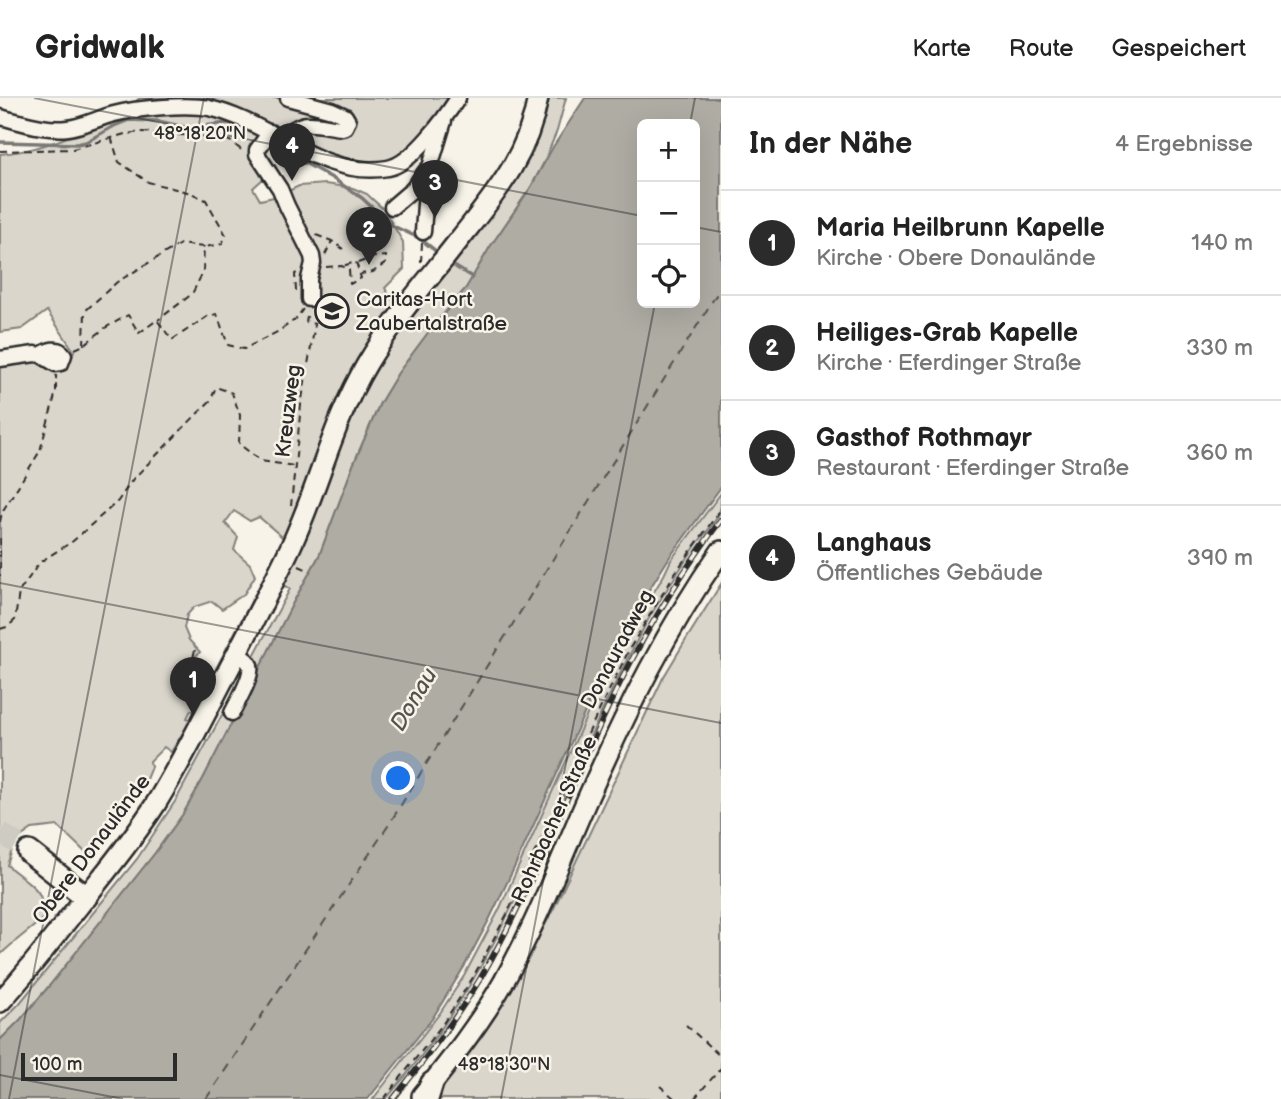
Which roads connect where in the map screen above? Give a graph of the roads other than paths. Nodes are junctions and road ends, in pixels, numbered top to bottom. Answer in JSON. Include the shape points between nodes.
{"nodes":[{"id":1,"x":288,"y":98,"type":"edge"},
{"id":2,"x":458,"y":98,"type":"edge"},
{"id":3,"x":538,"y":98,"type":"edge"},
{"id":4,"x":0,"y":117,"type":"edge"},
{"id":5,"x":443,"y":119,"type":"junction"},
{"id":6,"x":270,"y":139,"type":"junction"},
{"id":7,"x":430,"y":164,"type":"junction"},
{"id":8,"x":392,"y":207,"type":"dead end"},
{"id":9,"x":423,"y":239,"type":"road end"},
{"id":10,"x":303,"y":296,"type":"road end"},
{"id":11,"x":0,"y":359,"type":"edge"},
{"id":12,"x":60,"y":360,"type":"road end"},
{"id":13,"x":721,"y":551,"type":"edge"},
{"id":14,"x":237,"y":654,"type":"junction"},
{"id":15,"x":232,"y":713,"type":"dead end"},
{"id":16,"x":29,"y":852,"type":"tunnel mouth"},
{"id":17,"x":86,"y":897,"type":"junction"},
{"id":18,"x":0,"y":1002,"type":"edge"},
{"id":19,"x":426,"y":1094,"type":"edge"}],
"edges":[{"from":1,"to":6,"type":"street","via":[[332,110],[348,121],[342,128],[303,124]]},
{"from":2,"to":5,"type":"street"},
{"from":3,"to":14,"type":"main road","name":"Obere Donaulände","via":[[517,161],[491,200],[437,261],[355,386],[292,544]]},
{"from":4,"to":6,"type":"street","via":[[64,129],[124,112],[195,107],[218,111]]},
{"from":5,"to":6,"type":"street","via":[[409,157],[386,168],[335,163]]},
{"from":5,"to":7,"type":"street"},
{"from":6,"to":10,"type":"street","via":[[257,154],[280,189],[313,260]]},
{"from":7,"to":8,"type":"street","via":[[413,189]]},
{"from":7,"to":9,"type":"street"},
{"from":11,"to":12,"type":"street","via":[[41,355]]},
{"from":13,"to":19,"type":"main road","name":"Rohrbacher Straße","via":[[638,689],[515,961]]},
{"from":14,"to":15,"type":"street","via":[[245,658],[250,670]]},
{"from":14,"to":17,"type":"main road","name":"Obere Donaulände","via":[[153,808]]},
{"from":16,"to":17,"type":"highway"},
{"from":17,"to":18,"type":"main road","name":"Obere Donaulände"}]}
